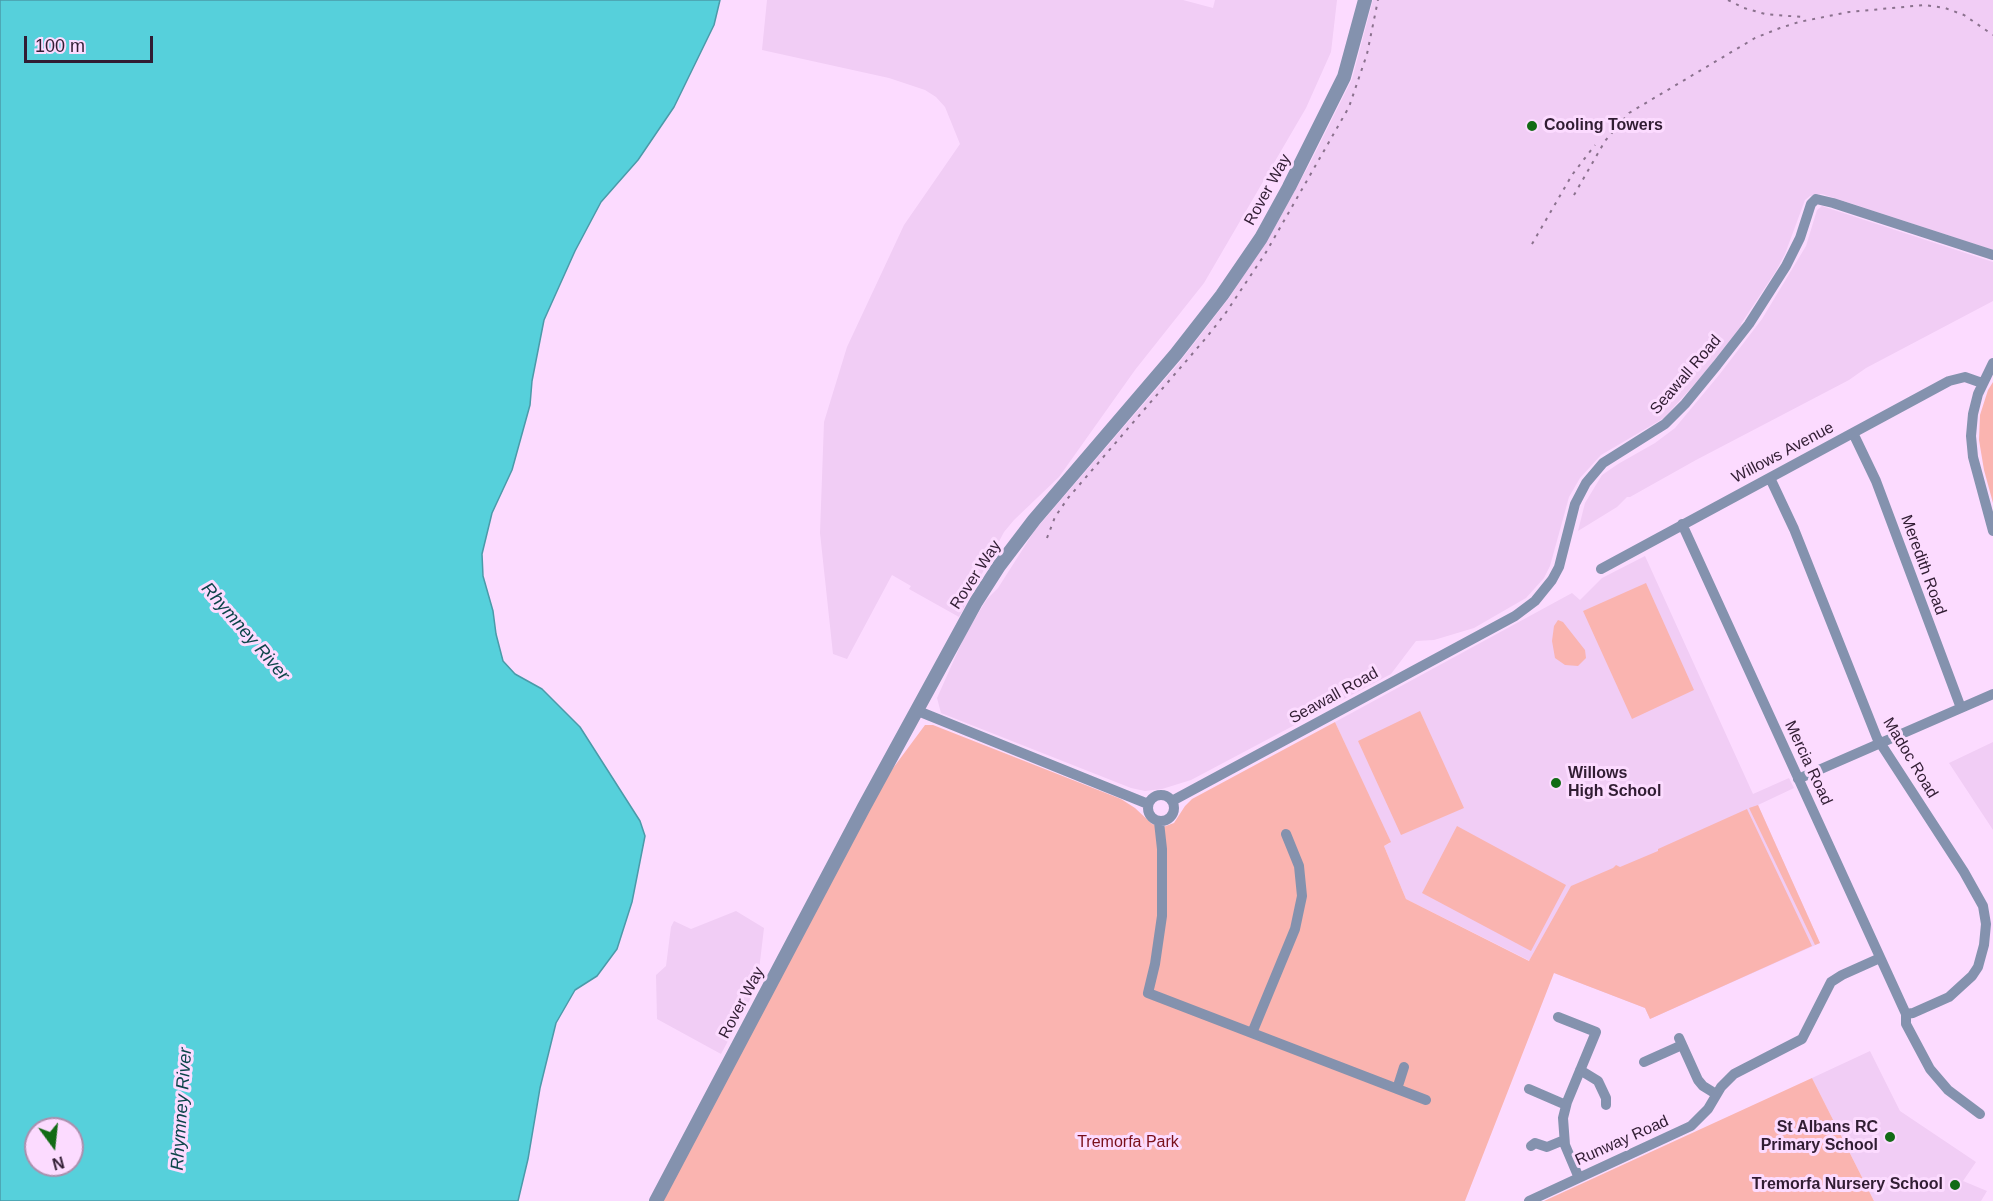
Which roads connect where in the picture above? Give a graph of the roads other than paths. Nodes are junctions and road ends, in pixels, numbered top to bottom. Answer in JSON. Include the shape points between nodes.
{"nodes":[{"id":1,"x":1365,"y":0,"type":"edge"},
{"id":2,"x":1993,"y":255,"type":"edge"},
{"id":3,"x":1993,"y":363,"type":"edge"},
{"id":4,"x":1982,"y":383,"type":"junction"},
{"id":5,"x":1853,"y":433,"type":"junction"},
{"id":6,"x":1770,"y":478,"type":"junction"},
{"id":7,"x":1682,"y":524,"type":"junction"},
{"id":8,"x":1993,"y":531,"type":"edge"},
{"id":9,"x":1601,"y":569,"type":"dead end"},
{"id":10,"x":1993,"y":694,"type":"edge"},
{"id":11,"x":1961,"y":708,"type":"junction"},
{"id":12,"x":918,"y":711,"type":"junction"},
{"id":13,"x":1881,"y":743,"type":"junction"},
{"id":14,"x":1798,"y":779,"type":"junction"},
{"id":15,"x":1172,"y":801,"type":"junction"},
{"id":16,"x":1148,"y":804,"type":"junction"},
{"id":17,"x":1159,"y":822,"type":"junction"},
{"id":18,"x":1286,"y":834,"type":"dead end"},
{"id":19,"x":1880,"y":958,"type":"junction"},
{"id":20,"x":1906,"y":1014,"type":"junction"},
{"id":21,"x":1558,"y":1017,"type":"dead end"},
{"id":22,"x":1252,"y":1033,"type":"junction"},
{"id":23,"x":1644,"y":1062,"type":"dead end"},
{"id":24,"x":1404,"y":1067,"type":"dead end"},
{"id":25,"x":1580,"y":1070,"type":"junction"},
{"id":26,"x":1396,"y":1089,"type":"junction"},
{"id":27,"x":1529,"y":1089,"type":"dead end"},
{"id":28,"x":1716,"y":1094,"type":"junction"},
{"id":29,"x":1426,"y":1100,"type":"dead end"},
{"id":30,"x":1566,"y":1105,"type":"junction"},
{"id":31,"x":1606,"y":1105,"type":"dead end"},
{"id":32,"x":1980,"y":1114,"type":"dead end"},
{"id":33,"x":1564,"y":1140,"type":"junction"},
{"id":34,"x":1531,"y":1146,"type":"dead end"},
{"id":35,"x":1579,"y":1178,"type":"junction"},
{"id":36,"x":656,"y":1201,"type":"edge"},
{"id":37,"x":1528,"y":1201,"type":"edge"}],
"edges":[{"from":1,"to":12,"type":"street","name":"Rover Way","via":[[1344,77],[1261,238],[1190,337],[1048,502],[999,566]]},
{"from":2,"to":15,"type":"street","name":"Seawall Road","via":[[1816,199],[1783,272],[1717,365],[1665,424],[1603,463],[1586,483],[1575,504],[1559,567],[1535,601],[1524,611]]},
{"from":3,"to":4,"type":"street"},
{"from":4,"to":5,"type":"street","name":"Willows Avenue","via":[[1965,377],[1954,379]]},
{"from":4,"to":8,"type":"street","via":[[1972,422],[1971,446]]},
{"from":5,"to":6,"type":"street","name":"Willows Avenue"},
{"from":5,"to":11,"type":"street","name":"Meredith Road","via":[[1876,481]]},
{"from":6,"to":7,"type":"street","name":"Willows Avenue"},
{"from":6,"to":13,"type":"street","name":"Madoc Road"},
{"from":7,"to":9,"type":"street","name":"Willows Avenue"},
{"from":7,"to":14,"type":"street","name":"Mercia Road"},
{"from":10,"to":11,"type":"street"},
{"from":11,"to":13,"type":"street"},
{"from":12,"to":16,"type":"street"},
{"from":12,"to":36,"type":"street","name":"Rover Way"},
{"from":13,"to":14,"type":"street"},
{"from":13,"to":20,"type":"street","name":"Madoc Road","via":[[1977,892],[1986,924],[1982,955],[1965,984],[1949,996]]},
{"from":14,"to":19,"type":"street","name":"Mercia Road"},
{"from":15,"to":16,"type":"street","via":[[1159,795]]},
{"from":15,"to":17,"type":"street","via":[[1171,817]]},
{"from":16,"to":17,"type":"street","via":[[1149,815]]},
{"from":17,"to":22,"type":"street","via":[[1162,915],[1148,993]]},
{"from":18,"to":22,"type":"street","via":[[1299,866],[1302,896],[1295,929]]},
{"from":19,"to":20,"type":"street","name":"Mercia Road"},
{"from":19,"to":28,"type":"street","name":"Runway Road","via":[[1831,982],[1802,1039],[1742,1069]]},
{"from":20,"to":32,"type":"street","name":"Mercia Road","via":[[1906,1024],[1930,1069],[1948,1090]]},
{"from":21,"to":25,"type":"street","via":[[1596,1032]]},
{"from":22,"to":26,"type":"street"},
{"from":23,"to":28,"type":"street","via":[[1681,1041],[1698,1080]]},
{"from":24,"to":26,"type":"street"},
{"from":25,"to":30,"type":"street"},
{"from":25,"to":31,"type":"street","via":[[1598,1081]]},
{"from":26,"to":29,"type":"street"},
{"from":27,"to":30,"type":"street"},
{"from":28,"to":35,"type":"street","name":"Runway Road","via":[[1691,1126]]},
{"from":30,"to":33,"type":"street"},
{"from":33,"to":34,"type":"street","via":[[1547,1147],[1535,1143]]},
{"from":33,"to":35,"type":"street"},
{"from":35,"to":37,"type":"street","name":"Runway Road"}]}
